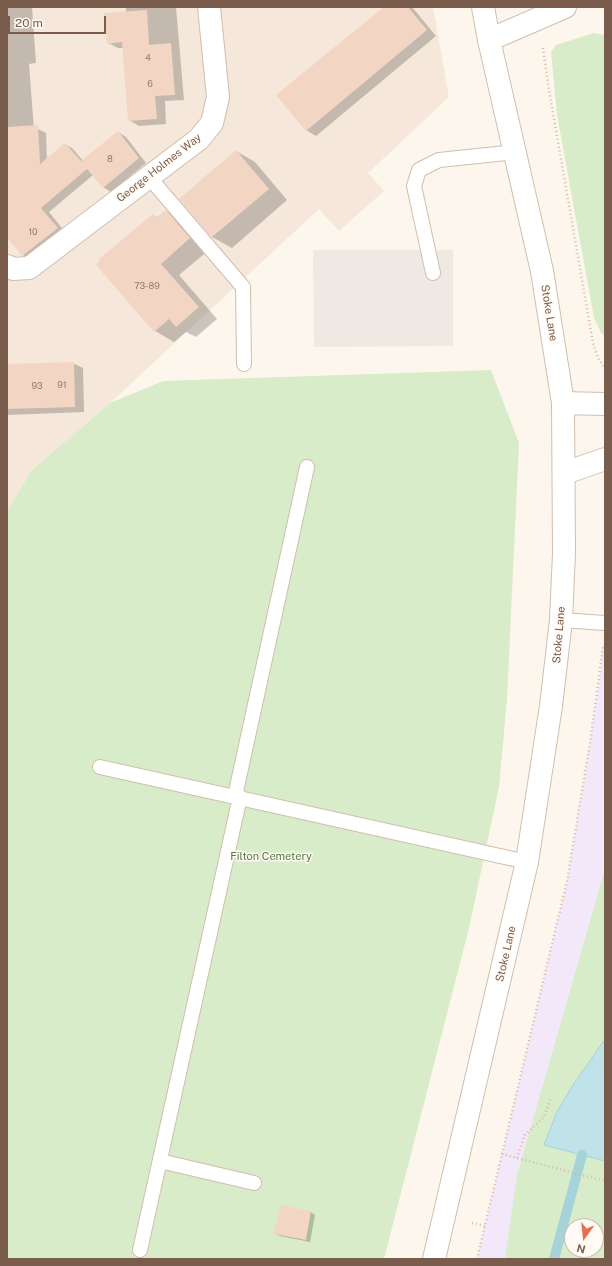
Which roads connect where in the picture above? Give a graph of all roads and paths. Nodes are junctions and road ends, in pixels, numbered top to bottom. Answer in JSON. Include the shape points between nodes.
{"nodes":[{"id":1,"x":209,"y":7,"type":"edge"},
{"id":2,"x":483,"y":7,"type":"edge"},
{"id":3,"x":565,"y":7,"type":"edge"},
{"id":4,"x":539,"y":18,"type":"junction"},
{"id":5,"x":489,"y":40,"type":"junction"},
{"id":6,"x":516,"y":152,"type":"junction"},
{"id":7,"x":149,"y":177,"type":"junction"},
{"id":8,"x":7,"y":266,"type":"edge"},
{"id":9,"x":433,"y":273,"type":"dead end"},
{"id":10,"x":244,"y":364,"type":"dead end"},
{"id":11,"x":605,"y":368,"type":"edge"},
{"id":12,"x":563,"y":403,"type":"junction"},
{"id":13,"x":605,"y":404,"type":"edge"},
{"id":14,"x":605,"y":459,"type":"edge"},
{"id":15,"x":307,"y":467,"type":"dead end"},
{"id":16,"x":565,"y":473,"type":"junction"},
{"id":17,"x":561,"y":620,"type":"junction"},
{"id":18,"x":605,"y":623,"type":"edge"},
{"id":19,"x":100,"y":767,"type":"dead end"},
{"id":20,"x":238,"y":796,"type":"junction"},
{"id":21,"x":527,"y":862,"type":"junction"},
{"id":22,"x":552,"y":1097,"type":"dead end"},
{"id":23,"x":502,"y":1154,"type":"junction"},
{"id":24,"x":517,"y":1158,"type":"junction"},
{"id":25,"x":160,"y":1161,"type":"junction"},
{"id":26,"x":605,"y":1181,"type":"edge"},
{"id":27,"x":254,"y":1183,"type":"dead end"},
{"id":28,"x":140,"y":1250,"type":"dead end"},
{"id":29,"x":434,"y":1259,"type":"edge"},
{"id":30,"x":477,"y":1259,"type":"edge"}],
"edges":[{"from":1,"to":7,"type":"street","name":"George Holmes Way","via":[[218,97],[212,123],[199,139]]},
{"from":2,"to":5,"type":"street","name":"Stoke Lane"},
{"from":3,"to":4,"type":"street"},
{"from":4,"to":5,"type":"street"},
{"from":4,"to":11,"type":"path","via":[[593,343]]},
{"from":5,"to":6,"type":"street","name":"Stoke Lane"},
{"from":6,"to":9,"type":"lane","via":[[439,160],[419,170],[414,186]]},
{"from":6,"to":12,"type":"street","name":"Stoke Lane","via":[[542,271]]},
{"from":7,"to":8,"type":"street","name":"George Holmes Way","via":[[28,268],[13,269]]},
{"from":7,"to":10,"type":"lane","via":[[244,287]]},
{"from":12,"to":13,"type":"street"},
{"from":12,"to":16,"type":"street","name":"Stoke Lane"},
{"from":14,"to":16,"type":"street"},
{"from":15,"to":20,"type":"lane"},
{"from":16,"to":17,"type":"street","name":"Stoke Lane"},
{"from":17,"to":18,"type":"lane"},
{"from":17,"to":21,"type":"street","name":"Stoke Lane","via":[[551,706]]},
{"from":18,"to":23,"type":"path","via":[[590,743],[567,881]]},
{"from":19,"to":20,"type":"lane"},
{"from":20,"to":21,"type":"lane"},
{"from":20,"to":25,"type":"lane"},
{"from":21,"to":29,"type":"street","name":"Stoke Lane"},
{"from":22,"to":24,"type":"path","via":[[544,1117],[525,1135]]},
{"from":23,"to":24,"type":"path"},
{"from":23,"to":30,"type":"path"},
{"from":24,"to":26,"type":"path"},
{"from":25,"to":27,"type":"lane"},
{"from":25,"to":28,"type":"lane"}]}
